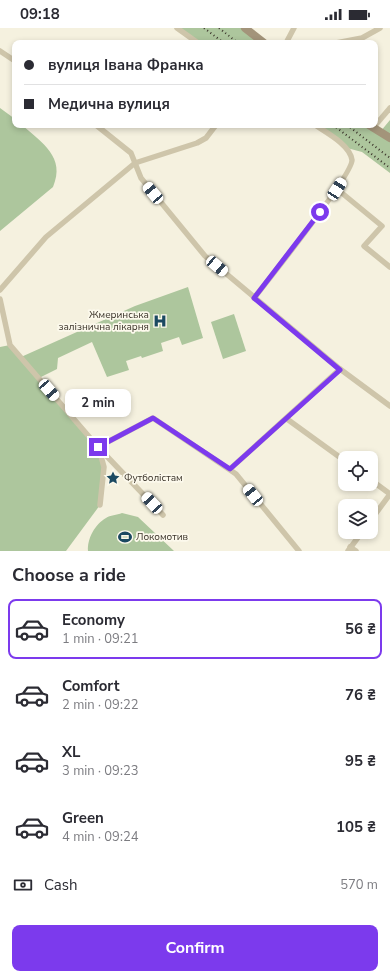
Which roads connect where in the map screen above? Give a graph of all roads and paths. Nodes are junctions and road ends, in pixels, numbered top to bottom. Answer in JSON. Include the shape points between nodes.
{"nodes":[{"id":1,"x":176,"y":28,"type":"edge"},
{"id":2,"x":245,"y":28,"type":"edge"},
{"id":3,"x":294,"y":28,"type":"edge"},
{"id":4,"x":380,"y":28,"type":"edge"},
{"id":5,"x":194,"y":40,"type":"edge"},
{"id":6,"x":260,"y":40,"type":"edge"},
{"id":7,"x":288,"y":40,"type":"edge"},
{"id":8,"x":352,"y":40,"type":"edge"},
{"id":9,"x":0,"y":51,"type":"edge"},
{"id":10,"x":12,"y":59,"type":"edge"},
{"id":11,"x":390,"y":108,"type":"edge"},
{"id":12,"x":378,"y":119,"type":"edge"},
{"id":13,"x":100,"y":128,"type":"edge"},
{"id":14,"x":214,"y":128,"type":"edge"},
{"id":15,"x":319,"y":128,"type":"edge"},
{"id":16,"x":374,"y":128,"type":"edge"},
{"id":17,"x":390,"y":138,"type":"edge"},
{"id":18,"x":135,"y":163,"type":"junction"},
{"id":19,"x":337,"y":189,"type":"junction"},
{"id":20,"x":390,"y":266,"type":"edge"},
{"id":21,"x":0,"y":290,"type":"edge"},
{"id":22,"x":254,"y":298,"type":"junction"},
{"id":23,"x":0,"y":299,"type":"edge"},
{"id":24,"x":340,"y":370,"type":"junction"},
{"id":25,"x":390,"y":406,"type":"edge"},
{"id":26,"x":287,"y":419,"type":"junction"},
{"id":27,"x":98,"y":447,"type":"junction"},
{"id":28,"x":338,"y":456,"type":"edge"},
{"id":29,"x":230,"y":469,"type":"junction"},
{"id":30,"x":378,"y":485,"type":"edge"},
{"id":31,"x":390,"y":494,"type":"edge"},
{"id":32,"x":100,"y":505,"type":"dead end"},
{"id":33,"x":378,"y":510,"type":"edge"},
{"id":34,"x":163,"y":515,"type":"dead end"},
{"id":35,"x":357,"y":539,"type":"edge"},
{"id":36,"x":349,"y":549,"type":"edge"},
{"id":37,"x":299,"y":551,"type":"edge"},
{"id":38,"x":356,"y":551,"type":"edge"}],
"edges":[{"from":1,"to":5,"type":"street"},
{"from":2,"to":6,"type":"main road"},
{"from":3,"to":7,"type":"street"},
{"from":4,"to":8,"type":"street","via":[[362,38]]},
{"from":9,"to":10,"type":"street"},
{"from":11,"to":12,"type":"street"},
{"from":13,"to":18,"type":"street","via":[[129,151]]},
{"from":14,"to":18,"type":"street","via":[[206,138],[197,143]]},
{"from":15,"to":19,"type":"street","via":[[347,148],[350,154],[351,166]]},
{"from":16,"to":17,"type":"main road"},
{"from":18,"to":21,"type":"street","via":[[46,237]]},
{"from":18,"to":22,"type":"street","via":[[144,182],[205,256]]},
{"from":19,"to":20,"type":"street","via":[[382,226],[364,246]]},
{"from":19,"to":22,"type":"street"},
{"from":22,"to":24,"type":"street"},
{"from":23,"to":27,"type":"street","via":[[10,345]]},
{"from":24,"to":25,"type":"street"},
{"from":24,"to":26,"type":"street"},
{"from":26,"to":28,"type":"street"},
{"from":26,"to":29,"type":"street"},
{"from":27,"to":29,"type":"street","via":[[153,418]]},
{"from":27,"to":32,"type":"street","via":[[104,467]]},
{"from":27,"to":34,"type":"street"},
{"from":29,"to":37,"type":"street"},
{"from":30,"to":31,"type":"street"},
{"from":31,"to":33,"type":"street"},
{"from":35,"to":36,"type":"street"},
{"from":36,"to":38,"type":"street"}]}
